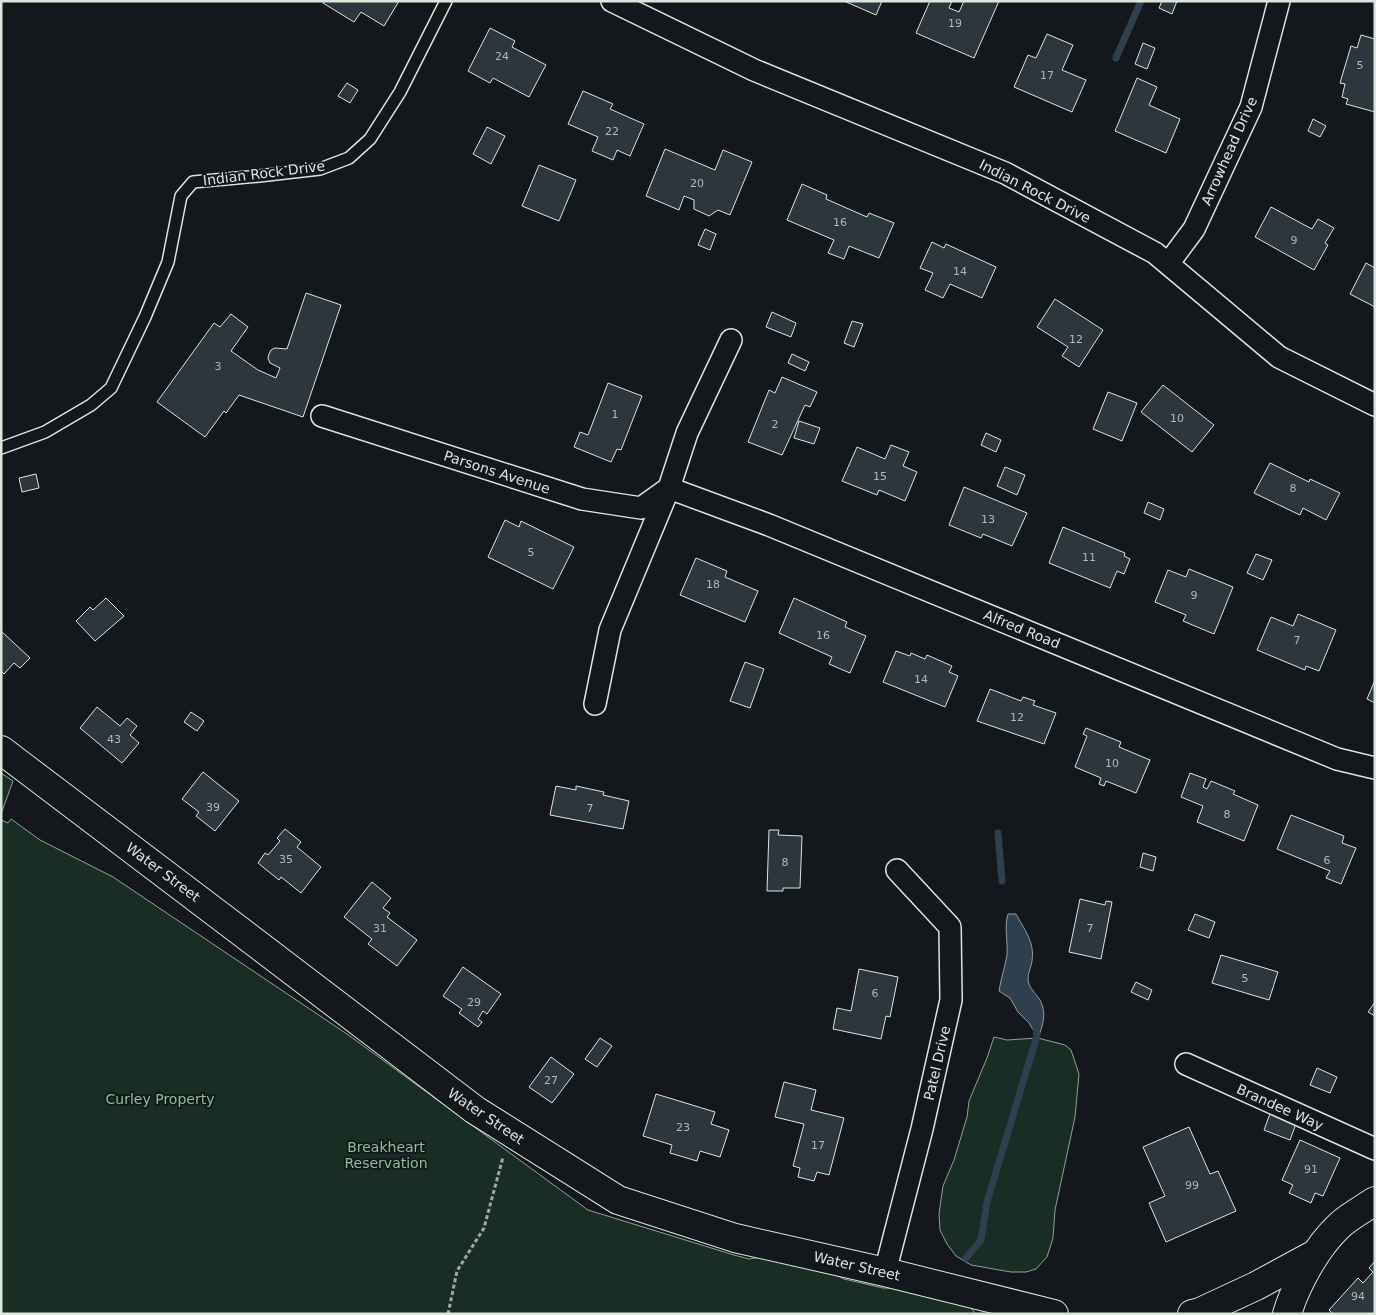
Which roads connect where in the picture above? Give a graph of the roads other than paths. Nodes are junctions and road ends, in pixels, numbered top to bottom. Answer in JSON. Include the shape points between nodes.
{"nodes":[{"id":1,"x":446,"y":1,"type":"edge"},
{"id":2,"x":612,"y":1,"type":"edge"},
{"id":3,"x":1279,"y":1,"type":"edge"},
{"id":4,"x":1168,"y":264,"type":"junction"},
{"id":5,"x":731,"y":340,"type":"dead end"},
{"id":6,"x":1375,"y":405,"type":"edge"},
{"id":7,"x":322,"y":416,"type":"dead end"},
{"id":8,"x":1,"y":448,"type":"edge"},
{"id":9,"x":669,"y":488,"type":"junction"},
{"id":10,"x":595,"y":704,"type":"dead end"},
{"id":11,"x":2,"y":751,"type":"edge"},
{"id":12,"x":1375,"y":768,"type":"edge"},
{"id":13,"x":896,"y":870,"type":"dead end"},
{"id":14,"x":1186,"y":1064,"type":"dead end"},
{"id":15,"x":1375,"y":1149,"type":"edge"},
{"id":16,"x":1375,"y":1201,"type":"edge"},
{"id":17,"x":1315,"y":1254,"type":"junction"},
{"id":18,"x":885,"y":1272,"type":"junction"},
{"id":19,"x":1054,"y":1314,"type":"edge"},
{"id":20,"x":1192,"y":1314,"type":"edge"},
{"id":21,"x":1287,"y":1314,"type":"edge"}],
"edges":[{"from":1,"to":8,"type":"lane","name":"Indian Rock Drive","via":[[400,92],[370,139],[349,158],[320,168],[193,182],[181,196],[168,262],[111,388],[91,405],[45,432]]},
{"from":2,"to":4,"type":"street","name":"Indian Rock Drive","via":[[754,70],[1005,173],[1155,253]]},
{"from":3,"to":4,"type":"street","name":"Arrowhead Drive","via":[[1251,107],[1194,229]]},
{"from":4,"to":6,"type":"street","name":"Indian Rock Drive","via":[[1280,357]]},
{"from":5,"to":9,"type":"street","via":[[687,433]]},
{"from":7,"to":9,"type":"street","name":"Parsons Avenue","via":[[582,499],[641,508]]},
{"from":9,"to":10,"type":"street","via":[[610,630]]},
{"from":9,"to":12,"type":"street","name":"Alfred Road","via":[[769,525],[1337,759]]},
{"from":11,"to":18,"type":"main road","name":"Water Street","via":[[474,1110],[618,1200],[735,1238]]},
{"from":13,"to":18,"type":"street","name":"Patel Drive","via":[[950,927],[951,1000]]},
{"from":14,"to":15,"type":"street","name":"Brandee Way"},
{"from":16,"to":17,"type":"main road","via":[[1340,1225]]},
{"from":17,"to":20,"type":"main road","via":[[1256,1286]]},
{"from":17,"to":21,"type":"main road"},
{"from":18,"to":19,"type":"main road","name":"Water Street"}]}
